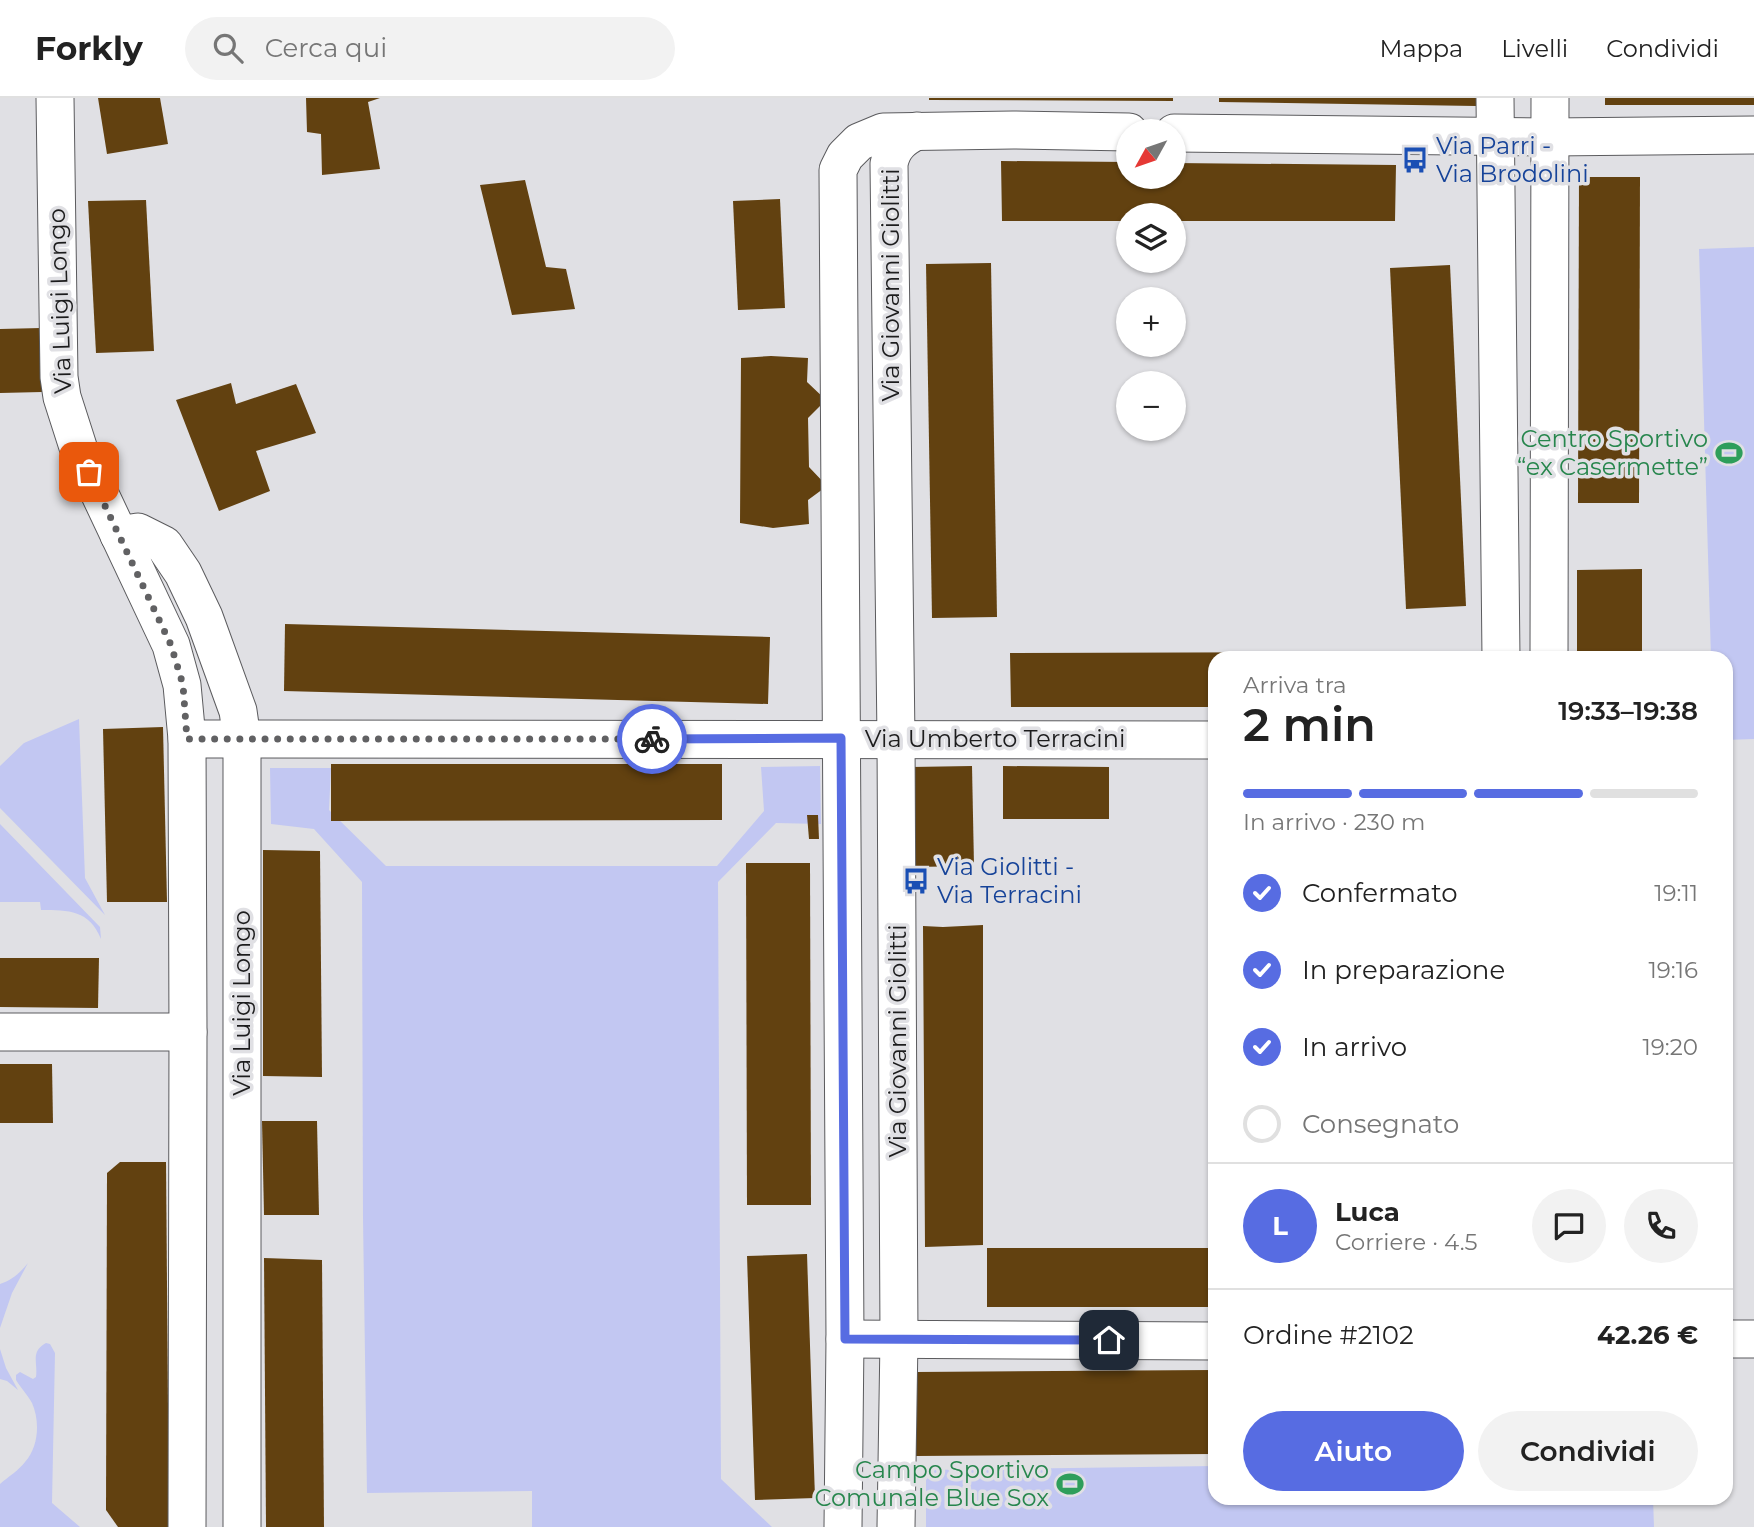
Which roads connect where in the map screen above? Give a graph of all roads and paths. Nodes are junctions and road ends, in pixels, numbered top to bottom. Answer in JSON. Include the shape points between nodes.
{"nodes":[{"id":1,"x":55,"y":98,"type":"edge"},
{"id":2,"x":1495,"y":98,"type":"edge"},
{"id":3,"x":1550,"y":98,"type":"edge"},
{"id":4,"x":917,"y":131,"type":"junction"},
{"id":5,"x":1116,"y":132,"type":"edge"},
{"id":6,"x":1186,"y":132,"type":"edge"},
{"id":7,"x":1754,"y":135,"type":"edge"},
{"id":8,"x":1496,"y":137,"type":"junction"},
{"id":9,"x":1550,"y":137,"type":"junction"},
{"id":10,"x":119,"y":535,"type":"junction"},
{"id":11,"x":1501,"y":651,"type":"edge"},
{"id":12,"x":1549,"y":651,"type":"edge"},
{"id":13,"x":841,"y":738,"type":"junction"},
{"id":14,"x":896,"y":738,"type":"junction"},
{"id":15,"x":187,"y":739,"type":"junction"},
{"id":16,"x":242,"y":739,"type":"junction"},
{"id":17,"x":1208,"y":740,"type":"edge"},
{"id":18,"x":0,"y":1032,"type":"edge"},
{"id":19,"x":188,"y":1032,"type":"junction"},
{"id":20,"x":845,"y":1339,"type":"junction"},
{"id":21,"x":899,"y":1339,"type":"junction"},
{"id":22,"x":1733,"y":1339,"type":"edge"},
{"id":23,"x":1754,"y":1339,"type":"edge"},
{"id":24,"x":1208,"y":1341,"type":"edge"},
{"id":25,"x":187,"y":1527,"type":"edge"},
{"id":26,"x":242,"y":1527,"type":"edge"},
{"id":27,"x":843,"y":1527,"type":"edge"},
{"id":28,"x":896,"y":1527,"type":"edge"}],
"edges":[{"from":1,"to":10,"type":"street","name":"Via Luigi Longo","via":[[62,397],[79,450]]},
{"from":2,"to":8,"type":"street"},
{"from":3,"to":9,"type":"street"},
{"from":4,"to":5,"type":"street"},
{"from":4,"to":13,"type":"street","name":"Via Giovanni Giolitti","via":[[883,132],[859,142],[840,163],[837,177]]},
{"from":4,"to":14,"type":"street","name":"Via Giovanni Giolitti","via":[[898,144],[889,164]]},
{"from":6,"to":8,"type":"street"},
{"from":7,"to":9,"type":"street"},
{"from":8,"to":9,"type":"street"},
{"from":8,"to":11,"type":"street"},
{"from":9,"to":12,"type":"street"},
{"from":10,"to":15,"type":"street","name":"Via Luigi Longo","via":[[171,645],[183,685]]},
{"from":10,"to":16,"type":"street","name":"Via Luigi Longo","via":[[138,532],[164,545],[183,573],[238,710]]},
{"from":13,"to":14,"type":"street","name":"Via Umberto Terracini"},
{"from":13,"to":16,"type":"street","name":"Via Umberto Terracini"},
{"from":13,"to":20,"type":"street","name":"Via Giovanni Giolitti"},
{"from":14,"to":17,"type":"street","name":"Via Umberto Terracini"},
{"from":14,"to":21,"type":"street","name":"Via Giovanni Giolitti"},
{"from":15,"to":16,"type":"street","name":"Via Umberto Terracini"},
{"from":15,"to":19,"type":"street","name":"Via Luigi Longo"},
{"from":16,"to":26,"type":"street","name":"Via Luigi Longo"},
{"from":18,"to":19,"type":"street"},
{"from":19,"to":25,"type":"street","name":"Via Luigi Longo"},
{"from":20,"to":21,"type":"street"},
{"from":20,"to":27,"type":"street","name":"Via Giovanni Giolitti"},
{"from":21,"to":24,"type":"street"},
{"from":21,"to":28,"type":"street","name":"Via Giovanni Giolitti"},
{"from":22,"to":23,"type":"street"}]}
